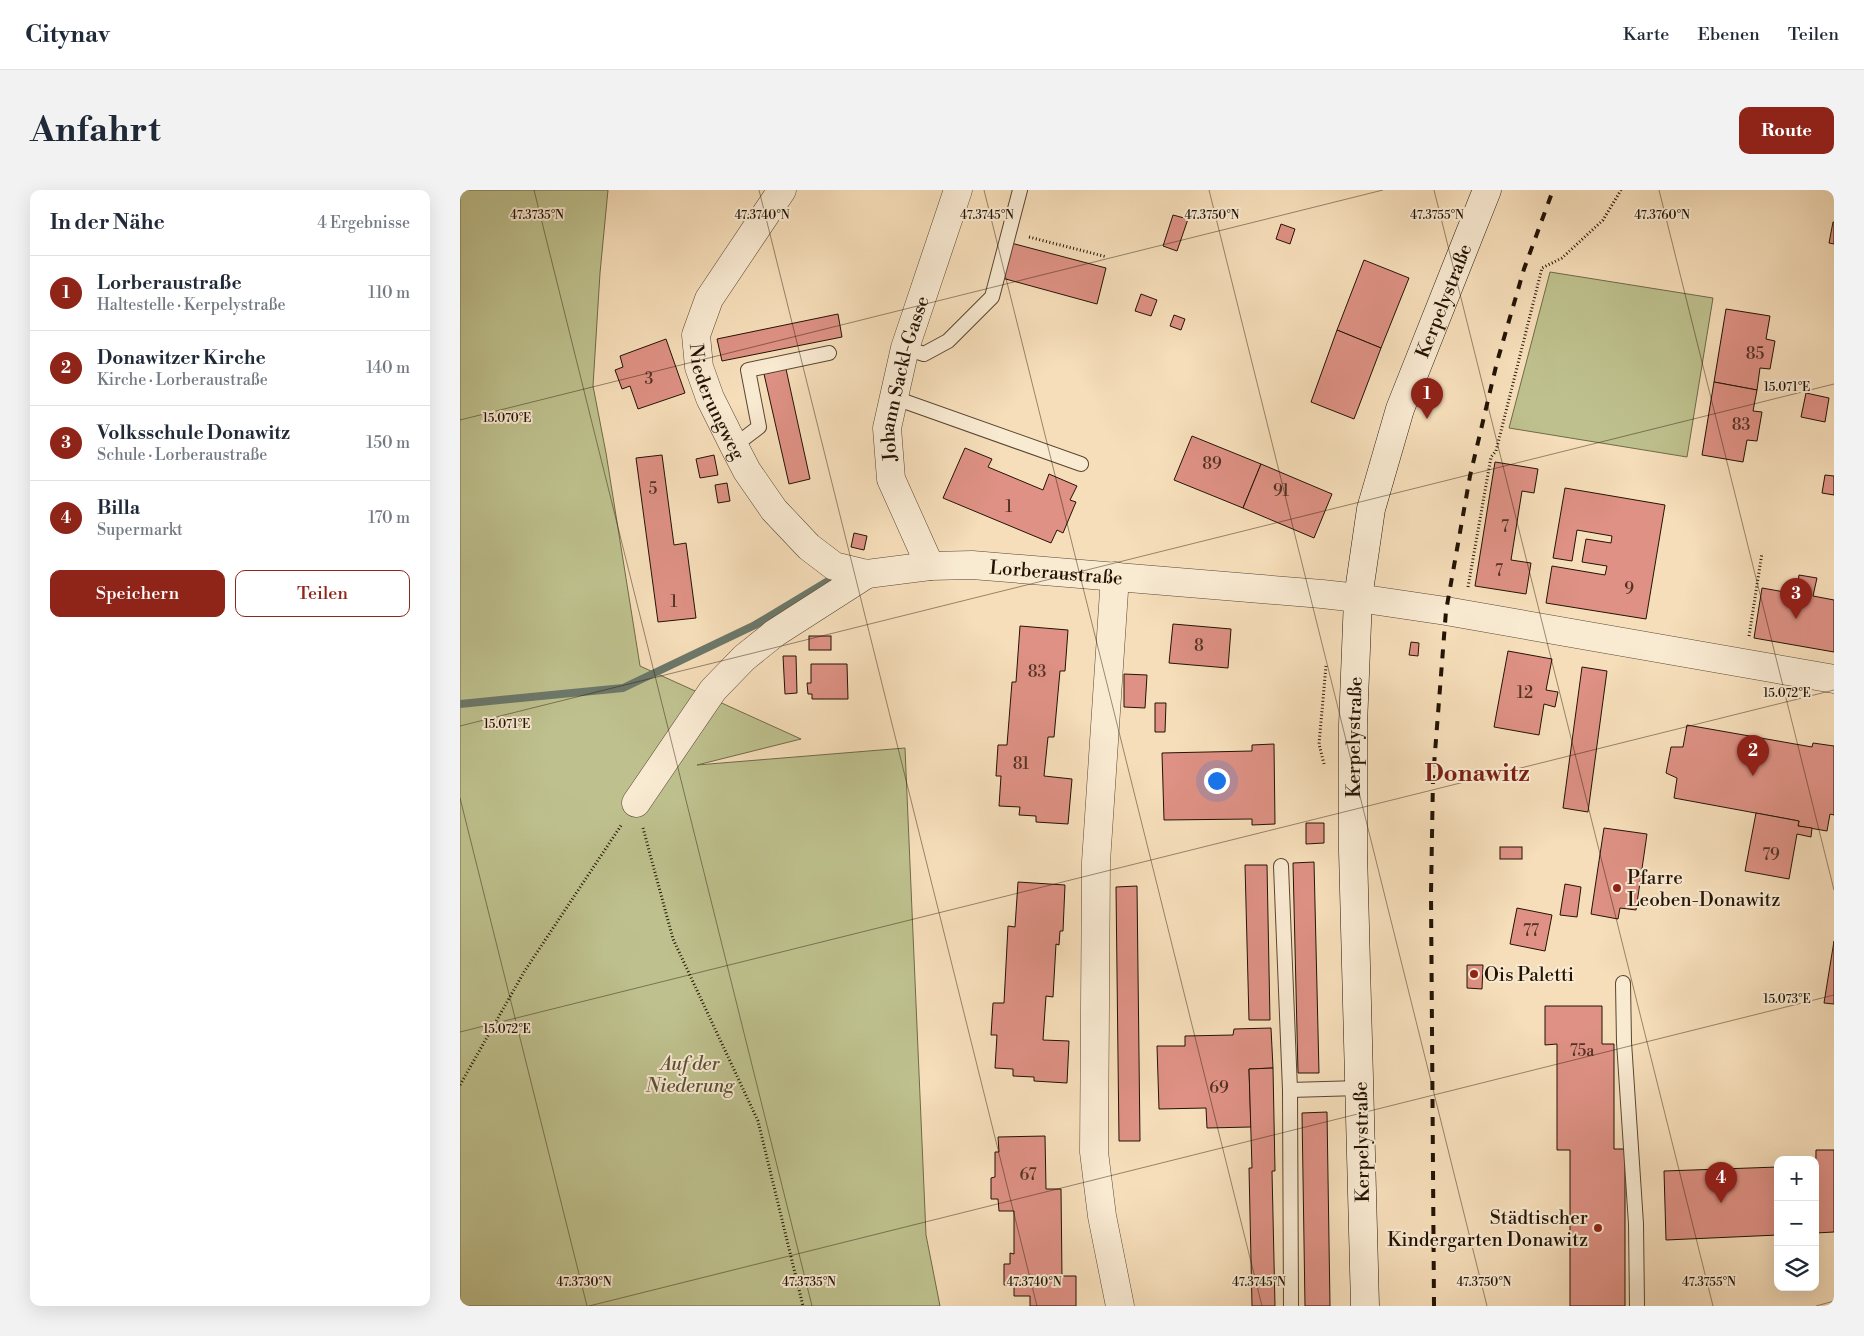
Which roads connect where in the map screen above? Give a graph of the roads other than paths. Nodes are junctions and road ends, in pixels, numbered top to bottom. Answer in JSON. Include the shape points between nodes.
{"nodes":[{"id":1,"x":782,"y":190,"type":"edge"},
{"id":2,"x":958,"y":190,"type":"edge"},
{"id":3,"x":1020,"y":190,"type":"edge"},
{"id":4,"x":1487,"y":190,"type":"edge"},
{"id":5,"x":905,"y":348,"type":"junction"},
{"id":6,"x":829,"y":353,"type":"dead end"},
{"id":7,"x":895,"y":398,"type":"junction"},
{"id":8,"x":734,"y":446,"type":"junction"},
{"id":9,"x":1081,"y":464,"type":"dead end"},
{"id":10,"x":930,"y":566,"type":"junction"},
{"id":11,"x":868,"y":574,"type":"junction"},
{"id":12,"x":1115,"y":576,"type":"junction"},
{"id":13,"x":1358,"y":598,"type":"junction"},
{"id":14,"x":1834,"y":680,"type":"edge"},
{"id":15,"x":636,"y":803,"type":"road end"},
{"id":16,"x":1281,"y":866,"type":"dead end"},
{"id":17,"x":1623,"y":983,"type":"dead end"},
{"id":18,"x":1360,"y":1088,"type":"junction"},
{"id":19,"x":1290,"y":1090,"type":"junction"},
{"id":20,"x":1120,"y":1306,"type":"edge"},
{"id":21,"x":1292,"y":1306,"type":"edge"},
{"id":22,"x":1365,"y":1306,"type":"edge"},
{"id":23,"x":1637,"y":1306,"type":"edge"}],
"edges":[{"from":1,"to":8,"type":"street","name":"Niederungweg","via":[[709,299],[696,335],[699,367]]},
{"from":2,"to":5,"type":"street","name":"Johann Sackl-Gasse"},
{"from":3,"to":5,"type":"lane","via":[[992,297],[948,341],[924,354]]},
{"from":4,"to":13,"type":"street","name":"Kerpelystraße","via":[[1400,409],[1371,509]]},
{"from":5,"to":7,"type":"street","name":"Johann Sackl-Gasse"},
{"from":6,"to":8,"type":"lane","via":[[748,370],[759,427]]},
{"from":7,"to":9,"type":"lane"},
{"from":7,"to":10,"type":"street","name":"Johann Sackl-Gasse","via":[[886,428],[891,479]]},
{"from":8,"to":11,"type":"street","name":"Niederungweg","via":[[774,510],[809,547],[834,566]]},
{"from":10,"to":11,"type":"street","name":"Niederungweg"},
{"from":10,"to":12,"type":"street","name":"Lorberaustraße","via":[[972,565]]},
{"from":11,"to":15,"type":"street","name":"Niederungweg","via":[[776,633],[744,658],[713,690]]},
{"from":12,"to":13,"type":"street","name":"Lorberaustraße"},
{"from":12,"to":20,"type":"street","via":[[1096,862],[1094,1152],[1102,1216]]},
{"from":13,"to":14,"type":"street","name":"Lorberaustraße"},
{"from":13,"to":18,"type":"street","name":"Kerpelystraße","via":[[1353,851]]},
{"from":16,"to":19,"type":"lane"},
{"from":17,"to":23,"type":"lane","via":[[1636,1224]]},
{"from":18,"to":19,"type":"lane"},
{"from":18,"to":22,"type":"street","name":"Kerpelystraße"},
{"from":19,"to":21,"type":"lane"}]}
